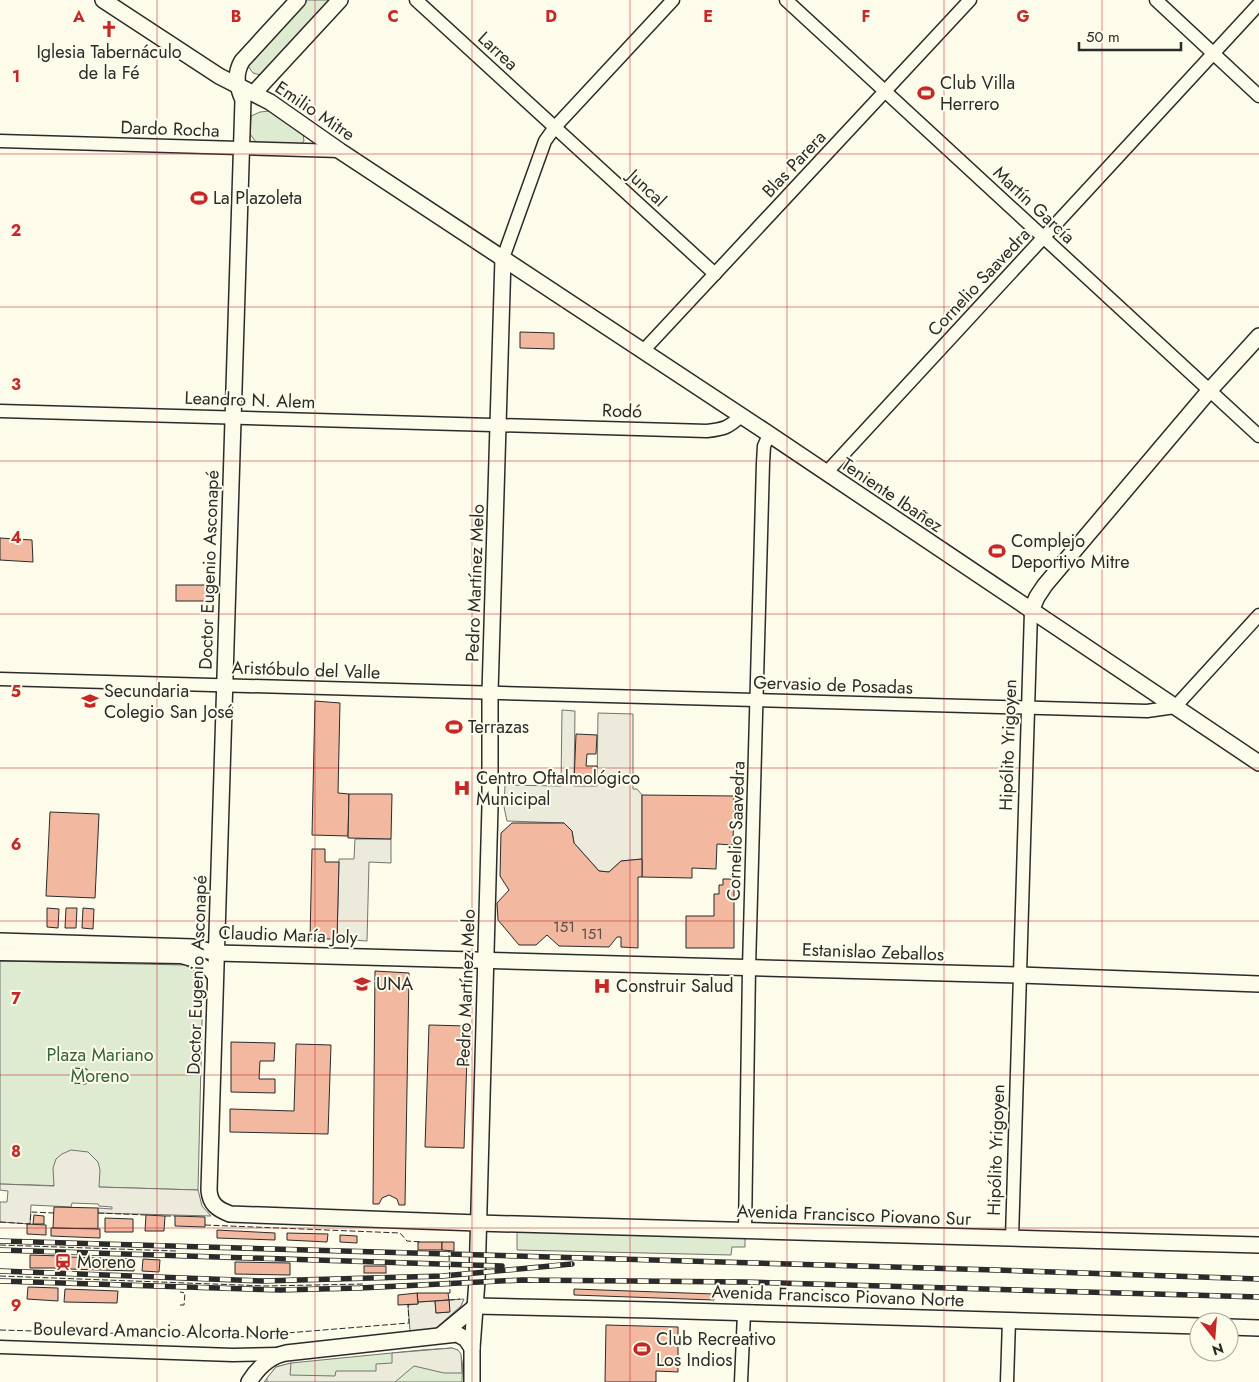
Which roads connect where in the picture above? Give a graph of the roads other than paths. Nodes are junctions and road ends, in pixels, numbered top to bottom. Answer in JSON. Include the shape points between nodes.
{"nodes":[{"id":1,"x":103,"y":0,"type":"edge"},
{"id":2,"x":298,"y":0,"type":"edge"},
{"id":3,"x":340,"y":0,"type":"edge"},
{"id":4,"x":416,"y":0,"type":"edge"},
{"id":5,"x":673,"y":0,"type":"edge"},
{"id":6,"x":786,"y":0,"type":"edge"},
{"id":7,"x":970,"y":0,"type":"edge"},
{"id":8,"x":1156,"y":0,"type":"edge"},
{"id":9,"x":1259,"y":4,"type":"edge"},
{"id":10,"x":1214,"y":53,"type":"junction"},
{"id":11,"x":237,"y":85,"type":"junction"},
{"id":12,"x":886,"y":92,"type":"junction"},
{"id":13,"x":254,"y":93,"type":"junction"},
{"id":14,"x":1259,"y":96,"type":"edge"},
{"id":15,"x":555,"y":127,"type":"junction"},
{"id":16,"x":0,"y":141,"type":"edge"},
{"id":17,"x":241,"y":148,"type":"junction"},
{"id":18,"x":340,"y":151,"type":"junction"},
{"id":19,"x":1044,"y":237,"type":"junction"},
{"id":20,"x":503,"y":258,"type":"junction"},
{"id":21,"x":715,"y":274,"type":"junction"},
{"id":22,"x":1259,"y":336,"type":"edge"},
{"id":23,"x":643,"y":351,"type":"junction"},
{"id":24,"x":1209,"y":391,"type":"junction"},
{"id":25,"x":0,"y":411,"type":"edge"},
{"id":26,"x":741,"y":416,"type":"junction"},
{"id":27,"x":232,"y":417,"type":"junction"},
{"id":28,"x":498,"y":425,"type":"junction"},
{"id":29,"x":770,"y":435,"type":"junction"},
{"id":30,"x":1259,"y":436,"type":"edge"},
{"id":31,"x":826,"y":473,"type":"junction"},
{"id":32,"x":1031,"y":611,"type":"junction"},
{"id":33,"x":1259,"y":615,"type":"edge"},
{"id":34,"x":0,"y":679,"type":"edge"},
{"id":35,"x":224,"y":685,"type":"junction"},
{"id":36,"x":490,"y":693,"type":"junction"},
{"id":37,"x":758,"y":700,"type":"junction"},
{"id":38,"x":1175,"y":706,"type":"junction"},
{"id":39,"x":1028,"y":708,"type":"junction"},
{"id":40,"x":1259,"y":762,"type":"edge"},
{"id":41,"x":0,"y":941,"type":"edge"},
{"id":42,"x":216,"y":953,"type":"junction"},
{"id":43,"x":0,"y":954,"type":"edge"},
{"id":44,"x":485,"y":960,"type":"junction"},
{"id":45,"x":749,"y":968,"type":"junction"},
{"id":46,"x":1020,"y":975,"type":"junction"},
{"id":47,"x":215,"y":979,"type":"junction"},
{"id":48,"x":1259,"y":984,"type":"edge"},
{"id":49,"x":214,"y":1206,"type":"joint"},
{"id":50,"x":478,"y":1223,"type":"junction"},
{"id":51,"x":745,"y":1230,"type":"junction"},
{"id":52,"x":1012,"y":1238,"type":"junction"},
{"id":53,"x":1259,"y":1245,"type":"edge"},
{"id":54,"x":476,"y":1306,"type":"junction"},
{"id":55,"x":744,"y":1312,"type":"junction"},
{"id":56,"x":1008,"y":1320,"type":"junction"},
{"id":57,"x":1189,"y":1326,"type":"edge"},
{"id":58,"x":1239,"y":1327,"type":"edge"},
{"id":59,"x":1259,"y":1328,"type":"edge"},
{"id":60,"x":441,"y":1335,"type":"junction"},
{"id":61,"x":0,"y":1347,"type":"edge"},
{"id":62,"x":472,"y":1348,"type":"junction"},
{"id":63,"x":279,"y":1354,"type":"junction"},
{"id":64,"x":249,"y":1382,"type":"edge"},
{"id":65,"x":472,"y":1382,"type":"edge"},
{"id":66,"x":742,"y":1382,"type":"edge"},
{"id":67,"x":1007,"y":1382,"type":"edge"}],
"edges":[{"from":1,"to":11,"type":"street","name":"Emilio Mitre"},
{"from":2,"to":11,"type":"street","via":[[242,61],[237,69]]},
{"from":3,"to":13,"type":"street"},
{"from":4,"to":15,"type":"street","name":"Larrea"},
{"from":5,"to":15,"type":"street","name":"Pedro Martínez Melo"},
{"from":6,"to":12,"type":"street","name":"Martín García"},
{"from":7,"to":12,"type":"street","name":"Blas Parera"},
{"from":8,"to":10,"type":"street"},
{"from":9,"to":10,"type":"street","name":"Cornelio Saavedra"},
{"from":10,"to":14,"type":"street"},
{"from":10,"to":19,"type":"street","name":"Cornelio Saavedra"},
{"from":11,"to":13,"type":"street","name":"Emilio Mitre"},
{"from":11,"to":17,"type":"street","name":"Doctor Eugenio Asconapé","via":[[242,100]]},
{"from":12,"to":19,"type":"street","name":"Martín García"},
{"from":12,"to":21,"type":"street","name":"Blas Parera"},
{"from":13,"to":18,"type":"street","name":"Emilio Mitre"},
{"from":15,"to":20,"type":"street","name":"Pedro Martínez Melo","via":[[544,141]]},
{"from":15,"to":21,"type":"street","name":"Juncal"},
{"from":16,"to":17,"type":"street","name":"Dardo Rocha"},
{"from":17,"to":18,"type":"street","name":"Dardo Rocha"},
{"from":17,"to":27,"type":"street","name":"Doctor Eugenio Asconapé"},
{"from":18,"to":20,"type":"street","name":"Emilio Mitre"},
{"from":19,"to":24,"type":"street","name":"Martín García"},
{"from":19,"to":31,"type":"street","name":"Cornelio Saavedra"},
{"from":20,"to":23,"type":"street","name":"Teniente Ibañez"},
{"from":20,"to":28,"type":"street","name":"Pedro Martínez Melo"},
{"from":21,"to":23,"type":"street","name":"Blas Parera"},
{"from":22,"to":24,"type":"street","name":"Hipólito Yrigoyen"},
{"from":23,"to":26,"type":"street","name":"Teniente Ibañez"},
{"from":24,"to":30,"type":"street","name":"Martín García"},
{"from":24,"to":32,"type":"street","name":"Hipólito Yrigoyen","via":[[1045,585]]},
{"from":25,"to":27,"type":"street","name":"Leandro N. Alem"},
{"from":26,"to":28,"type":"street","name":"Rodó","via":[[729,427],[707,432]]},
{"from":26,"to":29,"type":"street","name":"Teniente Ibañez"},
{"from":27,"to":28,"type":"street","name":"Leandro N. Alem"},
{"from":27,"to":35,"type":"street","name":"Doctor Eugenio Asconapé"},
{"from":28,"to":36,"type":"street","name":"Pedro Martínez Melo"},
{"from":29,"to":31,"type":"street","name":"Teniente Ibañez"},
{"from":29,"to":37,"type":"street","name":"Cornelio Saavedra","via":[[764,446]]},
{"from":31,"to":32,"type":"street","name":"Teniente Ibañez"},
{"from":32,"to":38,"type":"street","name":"Teniente Ibañez"},
{"from":32,"to":39,"type":"street","name":"Hipólito Yrigoyen"},
{"from":33,"to":38,"type":"street"},
{"from":34,"to":35,"type":"street","name":"Aristóbulo del Valle"},
{"from":35,"to":36,"type":"street","name":"Aristóbulo del Valle"},
{"from":35,"to":42,"type":"street","name":"Doctor Eugenio Asconapé"},
{"from":36,"to":37,"type":"street","name":"Gervasio de Posadas"},
{"from":36,"to":44,"type":"street","name":"Pedro Martínez Melo"},
{"from":37,"to":39,"type":"street","name":"Gervasio de Posadas"},
{"from":37,"to":45,"type":"street","name":"Cornelio Saavedra"},
{"from":38,"to":39,"type":"street","name":"Gervasio de Posadas","via":[[1147,711]]},
{"from":38,"to":40,"type":"street","name":"Teniente Ibañez"},
{"from":39,"to":46,"type":"street","name":"Hipólito Yrigoyen"},
{"from":41,"to":42,"type":"street","name":"Claudio María Joly","via":[[194,947]]},
{"from":42,"to":44,"type":"street","name":"Claudio María Joly"},
{"from":42,"to":47,"type":"street","name":"Doctor Eugenio Asconapé"},
{"from":43,"to":47,"type":"street","name":"Claudio María Joly","via":[[181,957],[200,961],[210,969]]},
{"from":44,"to":45,"type":"street","name":"Estanislao Zeballos"},
{"from":44,"to":50,"type":"street","name":"Pedro Martínez Melo"},
{"from":45,"to":46,"type":"street","name":"Estanislao Zeballos"},
{"from":45,"to":51,"type":"street","name":"Cornelio Saavedra"},
{"from":46,"to":48,"type":"street","name":"Estanislao Zeballos"},
{"from":46,"to":52,"type":"street","name":"Hipólito Yrigoyen"},
{"from":47,"to":49,"type":"street","name":"Doctor Eugenio Asconapé","via":[[209,1190]]},
{"from":49,"to":50,"type":"street","name":"Avenida Francisco Piovano Sur","via":[[230,1214]]},
{"from":50,"to":51,"type":"street","name":"Avenida Francisco Piovano Sur"},
{"from":50,"to":54,"type":"street","name":"Pedro Martínez Melo"},
{"from":51,"to":52,"type":"street","name":"Avenida Francisco Piovano Sur"},
{"from":52,"to":53,"type":"street","name":"Avenida Francisco Piovano Sur"},
{"from":54,"to":55,"type":"street","name":"Avenida Francisco Piovano Norte"},
{"from":54,"to":60,"type":"street"},
{"from":54,"to":62,"type":"street","name":"Pedro Martínez Melo"},
{"from":55,"to":56,"type":"street","name":"Avenida Francisco Piovano Norte"},
{"from":55,"to":66,"type":"street"},
{"from":56,"to":57,"type":"street","name":"Avenida Francisco Piovano Norte"},
{"from":56,"to":67,"type":"street"},
{"from":58,"to":59,"type":"street"},
{"from":60,"to":62,"type":"street","name":"Boulevard Amancio Alcorta Norte","via":[[457,1334]]},
{"from":60,"to":63,"type":"street","name":"Boulevard Amancio Alcorta Norte"},
{"from":61,"to":63,"type":"street","name":"Boulevard Amancio Alcorta Norte"},
{"from":62,"to":65,"type":"street","name":"Pedro Martínez Melo"},
{"from":63,"to":64,"type":"street","via":[[264,1364]]}]}
